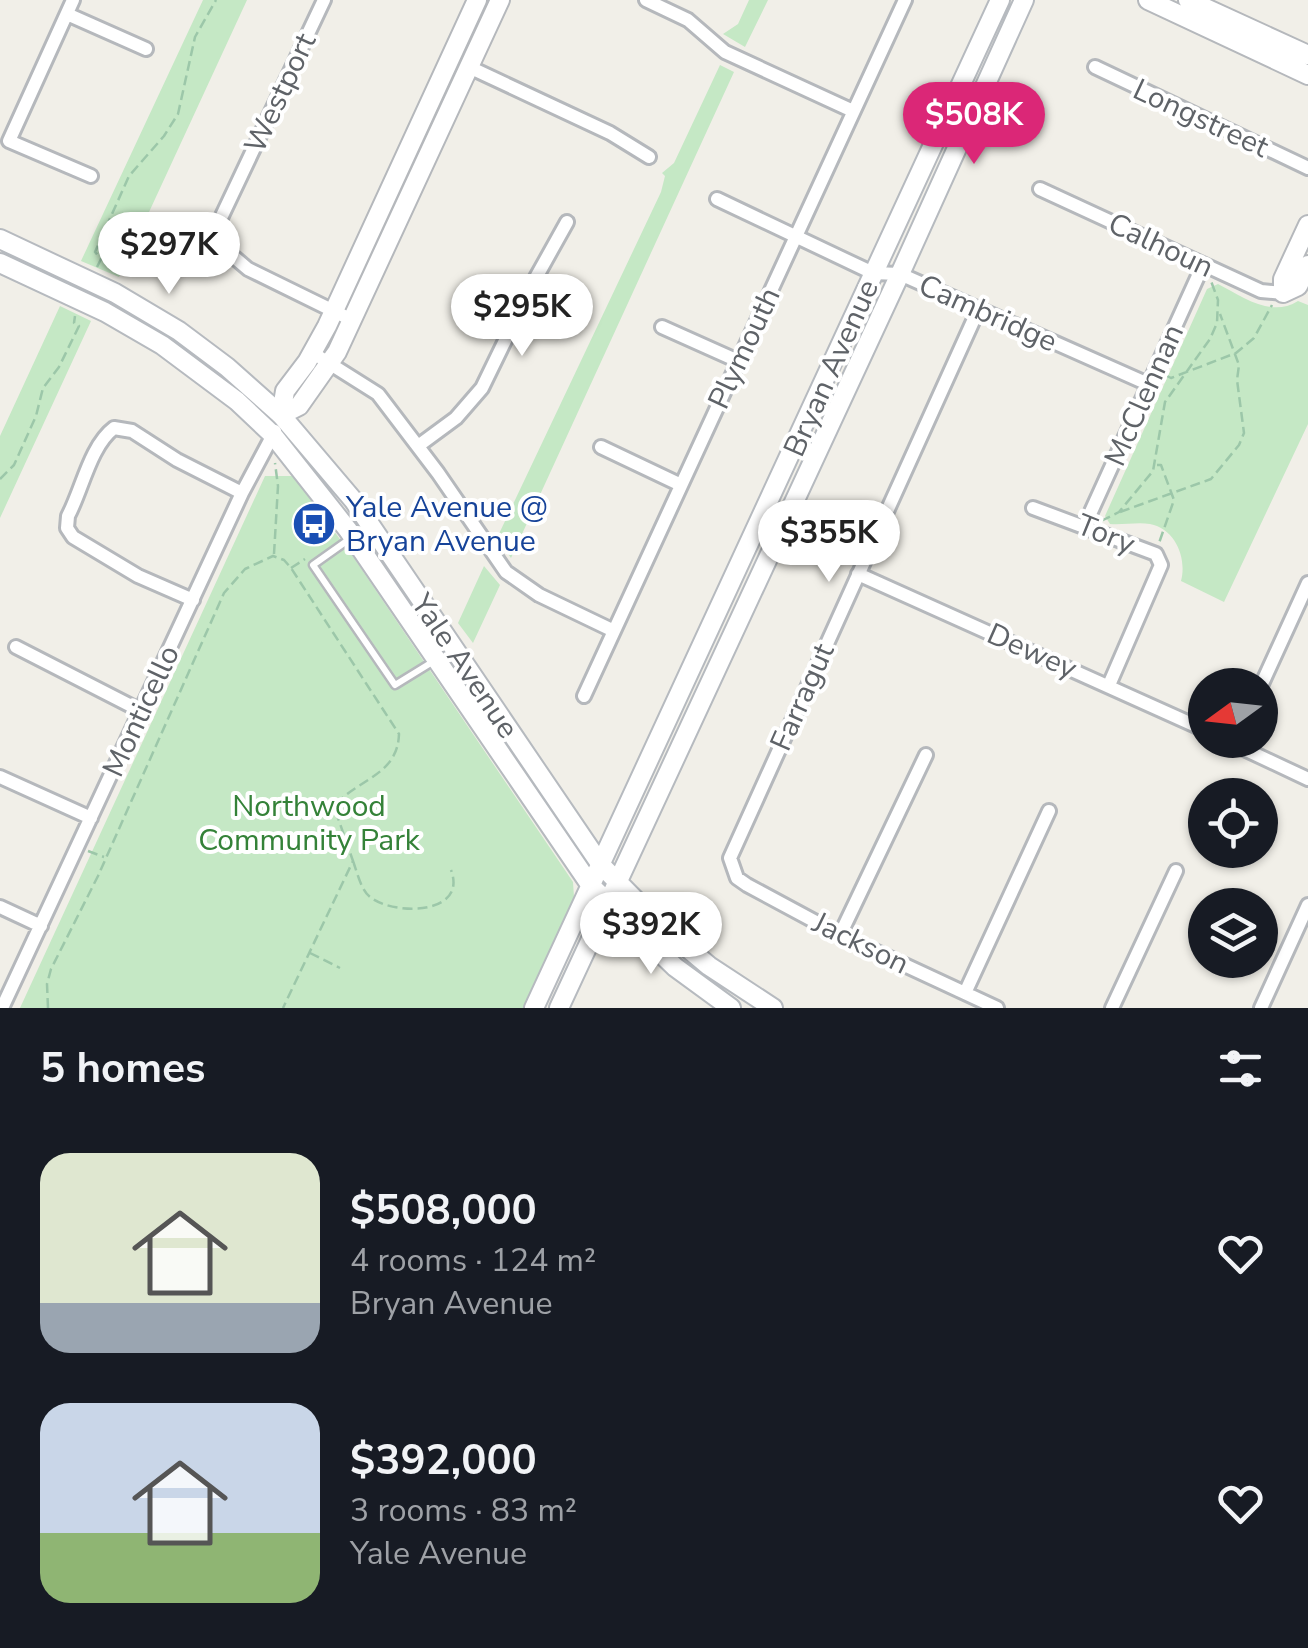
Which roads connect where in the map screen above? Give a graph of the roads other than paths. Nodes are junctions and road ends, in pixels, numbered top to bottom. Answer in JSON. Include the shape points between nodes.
{"nodes":[{"id":1,"x":73,"y":0,"type":"edge"},
{"id":2,"x":324,"y":0,"type":"edge"},
{"id":3,"x":478,"y":0,"type":"edge"},
{"id":4,"x":500,"y":0,"type":"edge"},
{"id":5,"x":646,"y":0,"type":"edge"},
{"id":6,"x":904,"y":0,"type":"edge"},
{"id":7,"x":1000,"y":0,"type":"edge"},
{"id":8,"x":1024,"y":0,"type":"edge"},
{"id":9,"x":1148,"y":0,"type":"edge"},
{"id":10,"x":1188,"y":0,"type":"edge"},
{"id":11,"x":67,"y":14,"type":"junction"},
{"id":12,"x":146,"y":48,"type":"dead end"},
{"id":13,"x":1308,"y":55,"type":"edge"},
{"id":14,"x":469,"y":67,"type":"junction"},
{"id":15,"x":1095,"y":68,"type":"dead end"},
{"id":16,"x":1308,"y":75,"type":"edge"},
{"id":17,"x":853,"y":111,"type":"junction"},
{"id":18,"x":649,"y":157,"type":"dead end"},
{"id":19,"x":1308,"y":168,"type":"edge"},
{"id":20,"x":91,"y":176,"type":"dead end"},
{"id":21,"x":1040,"y":189,"type":"dead end"},
{"id":22,"x":716,"y":199,"type":"dead end"},
{"id":23,"x":567,"y":222,"type":"dead end"},
{"id":24,"x":1308,"y":225,"type":"edge"},
{"id":25,"x":795,"y":237,"type":"junction"},
{"id":26,"x":0,"y":239,"type":"edge"},
{"id":27,"x":0,"y":263,"type":"edge"},
{"id":28,"x":1203,"y":264,"type":"junction"},
{"id":29,"x":1308,"y":266,"type":"edge"},
{"id":30,"x":873,"y":273,"type":"junction"},
{"id":31,"x":900,"y":274,"type":"junction"},
{"id":32,"x":1284,"y":293,"type":"junction"},
{"id":33,"x":979,"y":308,"type":"junction"},
{"id":34,"x":334,"y":312,"type":"junction"},
{"id":35,"x":352,"y":320,"type":"junction"},
{"id":36,"x":662,"y":327,"type":"dead end"},
{"id":37,"x":313,"y":353,"type":"junction"},
{"id":38,"x":738,"y":361,"type":"junction"},
{"id":39,"x":331,"y":363,"type":"junction"},
{"id":40,"x":1148,"y":384,"type":"junction"},
{"id":41,"x":282,"y":415,"type":"junction"},
{"id":42,"x":270,"y":442,"type":"junction"},
{"id":43,"x":418,"y":446,"type":"junction"},
{"id":44,"x":600,"y":447,"type":"dead end"},
{"id":45,"x":681,"y":485,"type":"junction"},
{"id":46,"x":242,"y":493,"type":"junction"},
{"id":47,"x":1034,"y":508,"type":"dead end"},
{"id":48,"x":1084,"y":525,"type":"junction"},
{"id":49,"x":352,"y":537,"type":"junction"},
{"id":50,"x":858,"y":574,"type":"junction"},
{"id":51,"x":1308,"y":583,"type":"edge"},
{"id":52,"x":192,"y":600,"type":"junction"},
{"id":53,"x":614,"y":632,"type":"junction"},
{"id":54,"x":16,"y":647,"type":"dead end"},
{"id":55,"x":435,"y":660,"type":"junction"},
{"id":56,"x":1269,"y":668,"type":"edge"},
{"id":57,"x":1109,"y":684,"type":"junction"},
{"id":58,"x":584,"y":696,"type":"dead end"},
{"id":59,"x":141,"y":711,"type":"junction"},
{"id":60,"x":1188,"y":722,"type":"edge"},
{"id":61,"x":926,"y":755,"type":"dead end"},
{"id":62,"x":1266,"y":758,"type":"edge"},
{"id":63,"x":0,"y":777,"type":"edge"},
{"id":64,"x":1308,"y":779,"type":"edge"},
{"id":65,"x":1049,"y":811,"type":"dead end"},
{"id":66,"x":91,"y":818,"type":"junction"},
{"id":67,"x":601,"y":865,"type":"junction"},
{"id":68,"x":732,"y":869,"type":"joint"},
{"id":69,"x":1176,"y":871,"type":"dead end"},
{"id":70,"x":616,"y":883,"type":"junction"},
{"id":71,"x":591,"y":886,"type":"junction"},
{"id":72,"x":607,"y":903,"type":"junction"},
{"id":73,"x":1308,"y":905,"type":"edge"},
{"id":74,"x":0,"y":907,"type":"edge"},
{"id":75,"x":40,"y":926,"type":"junction"},
{"id":76,"x":840,"y":935,"type":"junction"},
{"id":77,"x":965,"y":994,"type":"junction"},
{"id":78,"x":2,"y":1008,"type":"edge"},
{"id":79,"x":534,"y":1008,"type":"edge"},
{"id":80,"x":559,"y":1008,"type":"edge"},
{"id":81,"x":732,"y":1008,"type":"edge"},
{"id":82,"x":773,"y":1008,"type":"edge"},
{"id":83,"x":996,"y":1008,"type":"edge"},
{"id":84,"x":1112,"y":1008,"type":"edge"},
{"id":85,"x":1261,"y":1008,"type":"edge"}],
"edges":[{"from":1,"to":11,"type":"street"},
{"from":2,"to":34,"type":"street","name":"Westport","via":[[215,242],[248,269]]},
{"from":3,"to":34,"type":"main road","name":"Monticello"},
{"from":4,"to":14,"type":"main road","name":"Monticello"},
{"from":5,"to":17,"type":"street","via":[[688,20],[725,52]]},
{"from":6,"to":17,"type":"street","name":"Plymouth"},
{"from":7,"to":30,"type":"main road","name":"Bryan Avenue"},
{"from":8,"to":31,"type":"main road","name":"Bryan Avenue"},
{"from":9,"to":16,"type":"main road"},
{"from":10,"to":13,"type":"main road"},
{"from":11,"to":12,"type":"street"},
{"from":11,"to":20,"type":"street","via":[[8,141]]},
{"from":14,"to":18,"type":"street"},
{"from":14,"to":35,"type":"main road","name":"Monticello"},
{"from":15,"to":19,"type":"street","name":"Longstreet"},
{"from":17,"to":25,"type":"street","name":"Plymouth"},
{"from":21,"to":28,"type":"street","name":"Calhoun"},
{"from":22,"to":25,"type":"street","name":"Cambridge"},
{"from":23,"to":43,"type":"street","via":[[482,388]]},
{"from":24,"to":32,"type":"main road","via":[[1283,280]]},
{"from":25,"to":30,"type":"street","name":"Cambridge"},
{"from":25,"to":38,"type":"street","name":"Plymouth"},
{"from":26,"to":41,"type":"main road","name":"Yale Avenue","via":[[179,331]]},
{"from":27,"to":42,"type":"main road","name":"Yale Avenue","via":[[129,325],[177,356],[237,401]]},
{"from":28,"to":32,"type":"street","name":"Calhoun","via":[[1261,291]]},
{"from":28,"to":40,"type":"street","name":"McClennan"},
{"from":29,"to":32,"type":"main road","via":[[1298,286]]},
{"from":30,"to":31,"type":"street","name":"Cambridge"},
{"from":30,"to":67,"type":"main road","name":"Bryan Avenue"},
{"from":31,"to":33,"type":"street","name":"Cambridge"},
{"from":31,"to":70,"type":"main road","name":"Bryan Avenue"},
{"from":33,"to":40,"type":"street","name":"Cambridge"},
{"from":33,"to":50,"type":"street","name":"Farragut"},
{"from":34,"to":35,"type":"street"},
{"from":34,"to":37,"type":"main road","name":"Monticello"},
{"from":35,"to":39,"type":"main road","name":"Monticello"},
{"from":36,"to":38,"type":"street"},
{"from":37,"to":39,"type":"street"},
{"from":37,"to":41,"type":"main road","name":"Monticello","via":[[285,391]]},
{"from":38,"to":45,"type":"street","name":"Plymouth"},
{"from":39,"to":41,"type":"main road","name":"Monticello","via":[[299,406]]},
{"from":39,"to":43,"type":"street","via":[[378,394]]},
{"from":40,"to":48,"type":"street","name":"McClennan"},
{"from":41,"to":42,"type":"street","name":"Monticello"},
{"from":41,"to":67,"type":"main road","name":"Yale Avenue","via":[[354,502]]},
{"from":42,"to":46,"type":"street","name":"Monticello"},
{"from":42,"to":49,"type":"main road","name":"Yale Avenue"},
{"from":43,"to":53,"type":"street","via":[[506,572]]},
{"from":44,"to":45,"type":"street"},
{"from":45,"to":53,"type":"street","name":"Plymouth"},
{"from":46,"to":52,"type":"street","name":"Monticello"},
{"from":46,"to":52,"type":"street","via":[[132,431],[114,428],[99,447],[67,528],[138,576]]},
{"from":47,"to":48,"type":"street","name":"Tory"},
{"from":48,"to":57,"type":"street","name":"Tory","via":[[1156,554],[1161,565]]},
{"from":49,"to":55,"type":"main road","name":"Yale Avenue"},
{"from":49,"to":55,"type":"lane","via":[[313,565],[394,685]]},
{"from":50,"to":57,"type":"street","name":"Dewey"},
{"from":50,"to":68,"type":"street","name":"Farragut","via":[[734,848]]},
{"from":51,"to":56,"type":"street"},
{"from":52,"to":59,"type":"street","name":"Monticello"},
{"from":53,"to":58,"type":"street","name":"Plymouth"},
{"from":54,"to":59,"type":"street"},
{"from":55,"to":71,"type":"main road","name":"Yale Avenue"},
{"from":57,"to":60,"type":"street","name":"Dewey"},
{"from":59,"to":66,"type":"street","name":"Monticello"},
{"from":61,"to":76,"type":"street"},
{"from":62,"to":64,"type":"street"},
{"from":63,"to":66,"type":"street"},
{"from":65,"to":77,"type":"street"},
{"from":66,"to":75,"type":"street","name":"Monticello"},
{"from":67,"to":70,"type":"main road","name":"Yale Avenue"},
{"from":67,"to":71,"type":"main road","name":"Bryan Avenue"},
{"from":68,"to":76,"type":"street","name":"Jackson","via":[[747,885]]},
{"from":69,"to":84,"type":"street"},
{"from":70,"to":72,"type":"main road","name":"Bryan Avenue"},
{"from":70,"to":82,"type":"main road","name":"Yale Avenue","via":[[709,966]]},
{"from":71,"to":72,"type":"main road","name":"Yale Avenue"},
{"from":71,"to":79,"type":"main road","name":"Bryan Avenue"},
{"from":72,"to":80,"type":"main road","name":"Bryan Avenue"},
{"from":72,"to":81,"type":"main road","name":"Yale Avenue","via":[[675,967]]},
{"from":73,"to":85,"type":"street"},
{"from":74,"to":75,"type":"street"},
{"from":75,"to":78,"type":"street","name":"Monticello"},
{"from":76,"to":77,"type":"street","name":"Jackson"},
{"from":77,"to":83,"type":"street","name":"Jackson"}]}
